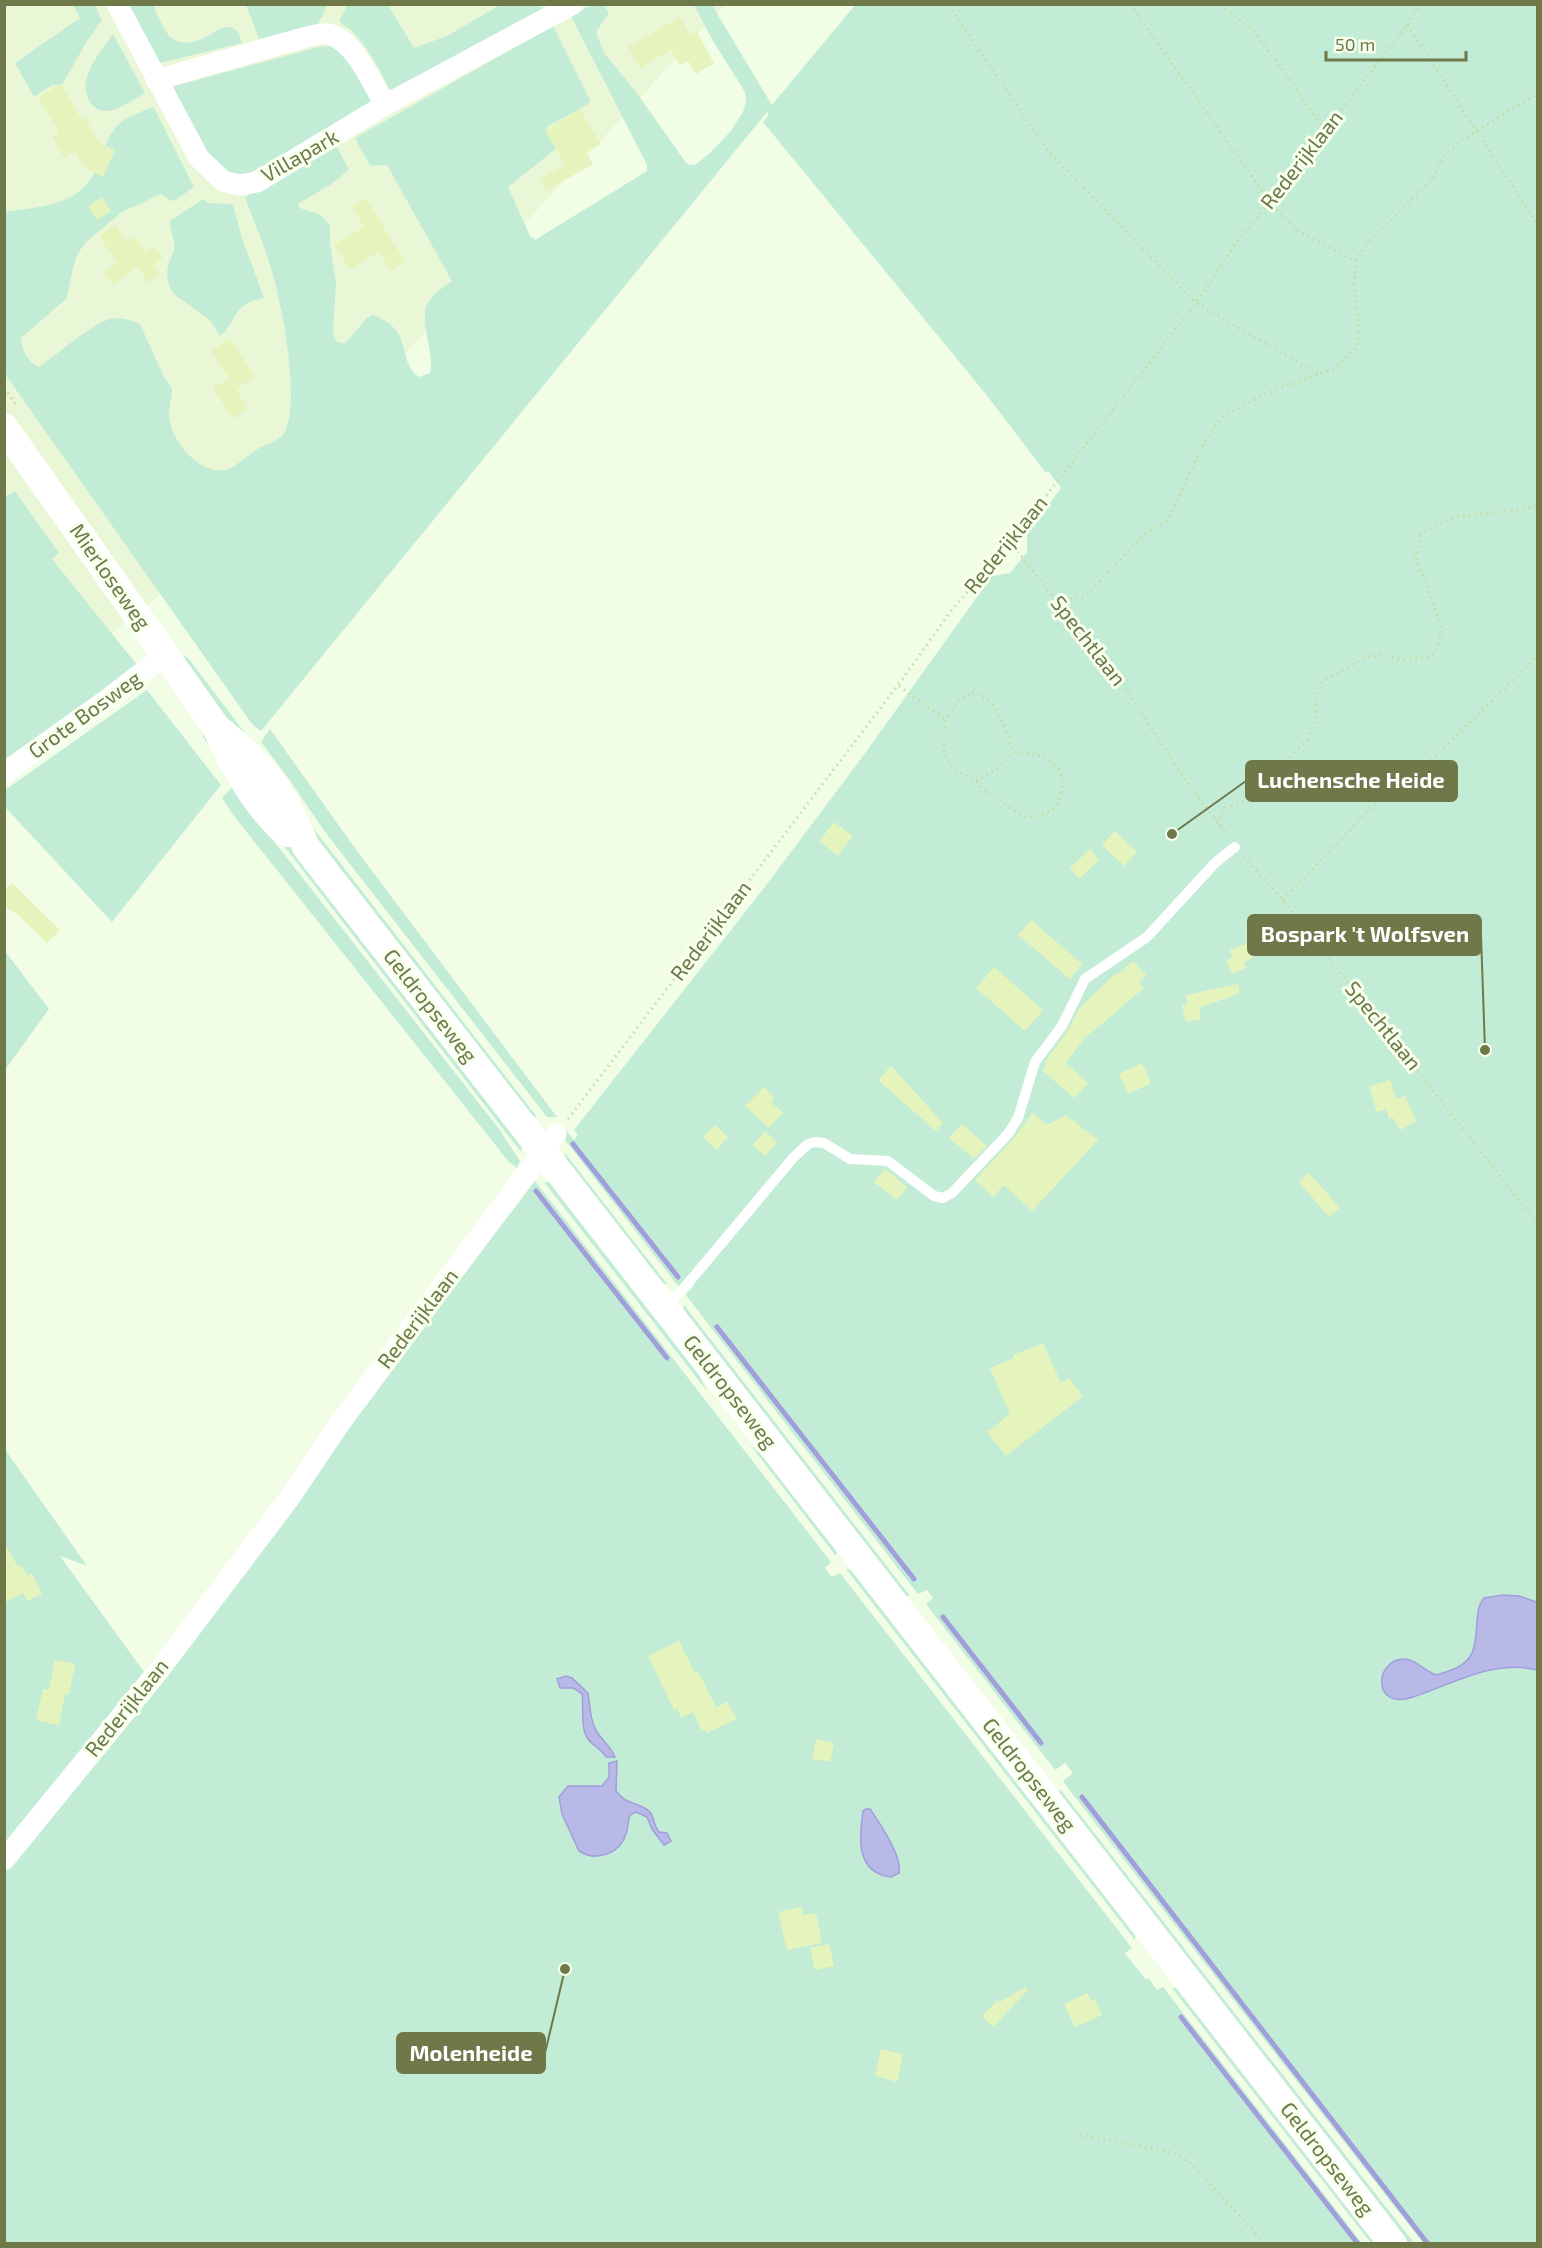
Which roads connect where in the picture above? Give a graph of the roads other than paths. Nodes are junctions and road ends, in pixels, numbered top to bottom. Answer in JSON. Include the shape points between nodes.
{"nodes":[{"id":1,"x":117,"y":4,"type":"edge"},
{"id":2,"x":573,"y":4,"type":"edge"},
{"id":3,"x":156,"y":80,"type":"junction"},
{"id":4,"x":385,"y":105,"type":"junction"},
{"id":5,"x":4,"y":427,"type":"edge"},
{"id":6,"x":165,"y":655,"type":"junction"},
{"id":7,"x":244,"y":763,"type":"joint"},
{"id":8,"x":4,"y":773,"type":"edge"},
{"id":9,"x":1235,"y":847,"type":"road end"},
{"id":10,"x":549,"y":1143,"type":"junction"},
{"id":11,"x":664,"y":1307,"type":"junction"},
{"id":12,"x":4,"y":1860,"type":"edge"},
{"id":13,"x":1393,"y":2244,"type":"edge"}],
"edges":[{"from":1,"to":3,"type":"street","name":"Villapark"},
{"from":2,"to":4,"type":"street","name":"Villapark"},
{"from":3,"to":4,"type":"street","via":[[327,33],[342,40],[357,57]]},
{"from":3,"to":4,"type":"street","name":"Villapark","via":[[199,158],[223,182],[239,185],[257,182]]},
{"from":5,"to":6,"type":"main road","name":"Mierloseweg"},
{"from":6,"to":7,"type":"main road","name":"Mierloseweg"},
{"from":6,"to":8,"type":"street","name":"Grote Bosweg"},
{"from":7,"to":10,"type":"main road","name":"Geldropseweg","via":[[273,819],[306,847]]},
{"from":9,"to":11,"type":"lane","via":[[1215,863],[1147,937],[1085,979],[1062,1026],[1035,1062],[1018,1118],[1008,1134],[952,1193],[943,1198],[934,1196],[888,1161],[850,1159],[824,1143],[808,1144]]},
{"from":10,"to":11,"type":"main road","name":"Geldropseweg"},
{"from":10,"to":12,"type":"street","name":"Rederijklaan","via":[[160,1669]]},
{"from":11,"to":13,"type":"main road","name":"Geldropseweg"}]}
